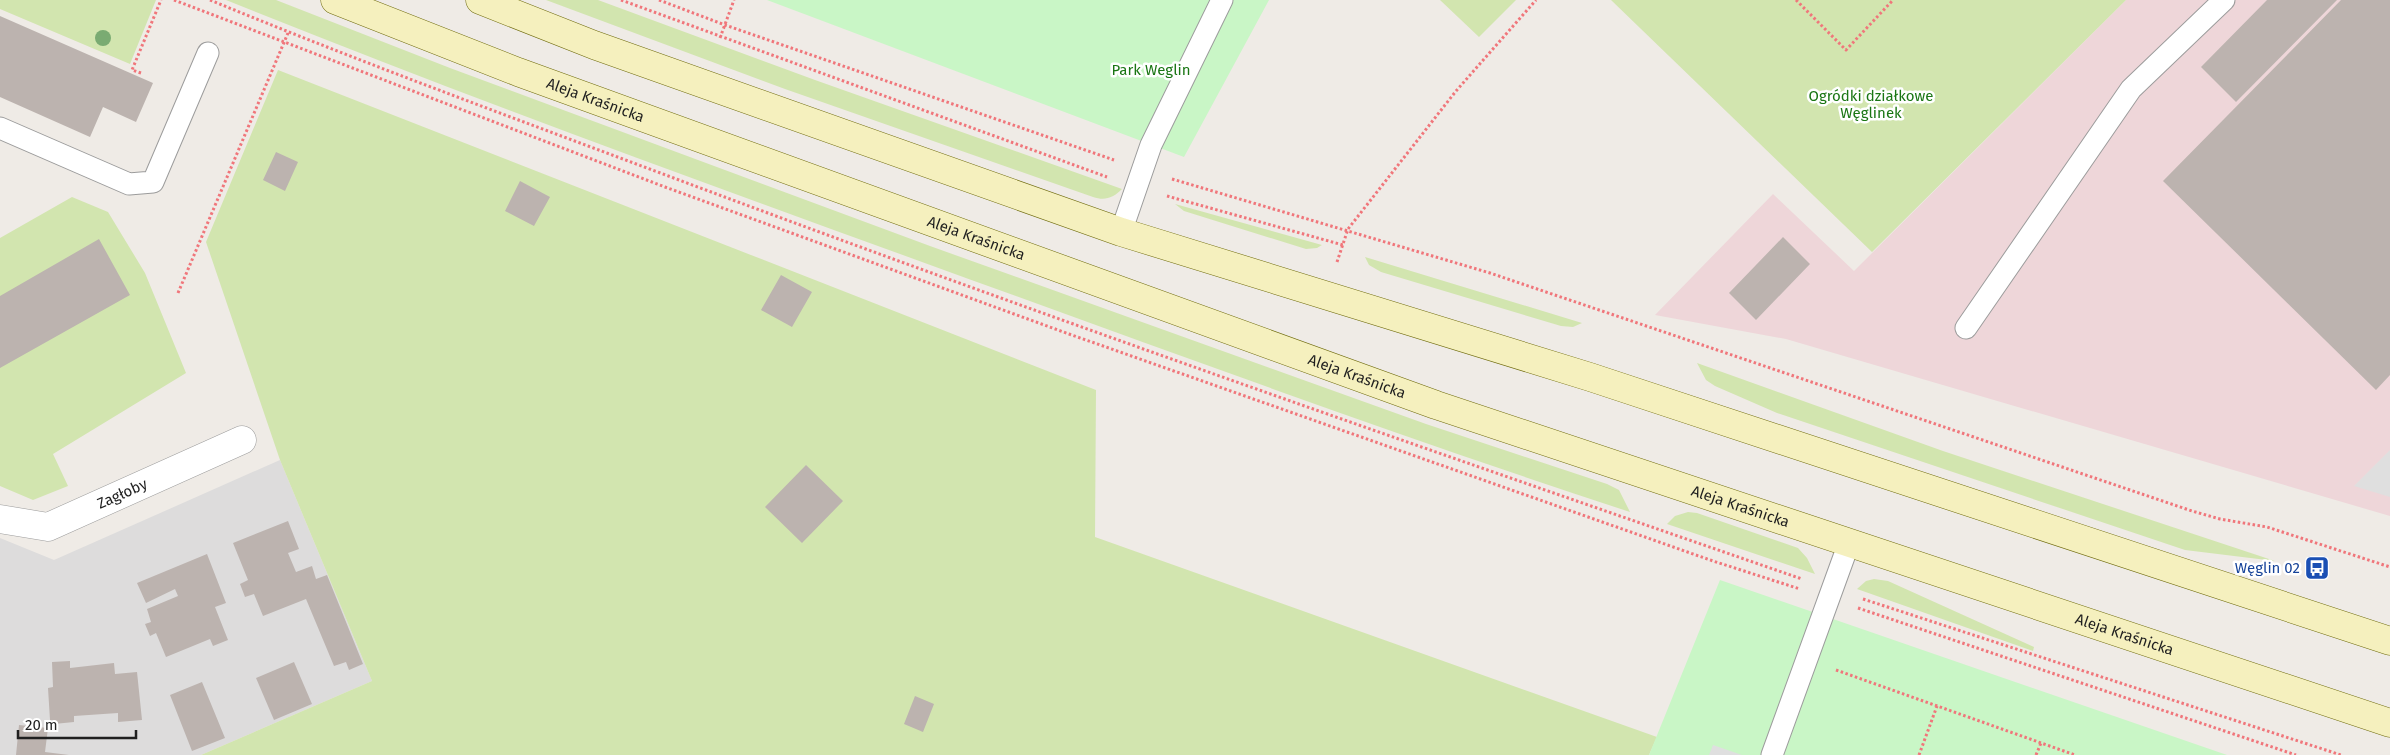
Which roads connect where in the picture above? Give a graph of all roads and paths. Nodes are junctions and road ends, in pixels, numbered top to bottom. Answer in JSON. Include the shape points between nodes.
{"nodes":[{"id":1,"x":161,"y":0,"type":"edge"},
{"id":2,"x":174,"y":0,"type":"edge"},
{"id":3,"x":210,"y":0,"type":"edge"},
{"id":4,"x":335,"y":0,"type":"edge"},
{"id":5,"x":480,"y":0,"type":"edge"},
{"id":6,"x":621,"y":0,"type":"edge"},
{"id":7,"x":659,"y":0,"type":"edge"},
{"id":8,"x":734,"y":0,"type":"edge"},
{"id":9,"x":1222,"y":0,"type":"edge"},
{"id":10,"x":1536,"y":0,"type":"edge"},
{"id":11,"x":1796,"y":0,"type":"edge"},
{"id":12,"x":1893,"y":0,"type":"edge"},
{"id":13,"x":2224,"y":0,"type":"edge"},
{"id":14,"x":725,"y":25,"type":"junction"},
{"id":15,"x":288,"y":32,"type":"junction"},
{"id":16,"x":720,"y":38,"type":"junction"},
{"id":17,"x":284,"y":42,"type":"junction"},
{"id":18,"x":208,"y":53,"type":"dead end"},
{"id":19,"x":142,"y":73,"type":"dead end"},
{"id":20,"x":0,"y":128,"type":"edge"},
{"id":21,"x":1140,"y":179,"type":"junction"},
{"id":22,"x":1348,"y":229,"type":"junction"},
{"id":23,"x":1121,"y":232,"type":"junction"},
{"id":24,"x":178,"y":293,"type":"dead end"},
{"id":25,"x":1966,"y":328,"type":"dead end"},
{"id":26,"x":242,"y":440,"type":"dead end"},
{"id":27,"x":0,"y":519,"type":"edge"},
{"id":28,"x":1849,"y":543,"type":"junction"},
{"id":29,"x":2390,"y":567,"type":"edge"},
{"id":30,"x":1832,"y":594,"type":"junction"},
{"id":31,"x":2390,"y":641,"type":"edge"},
{"id":32,"x":1833,"y":669,"type":"dead end"},
{"id":33,"x":1937,"y":706,"type":"junction"},
{"id":34,"x":2390,"y":723,"type":"edge"},
{"id":35,"x":2041,"y":743,"type":"junction"},
{"id":36,"x":1772,"y":755,"type":"edge"},
{"id":37,"x":1919,"y":755,"type":"edge"},
{"id":38,"x":2036,"y":755,"type":"edge"},
{"id":39,"x":2075,"y":755,"type":"edge"},
{"id":40,"x":2296,"y":755,"type":"edge"},
{"id":41,"x":2341,"y":755,"type":"edge"}],
"edges":[{"from":1,"to":19,"type":"path","via":[[132,70]]},
{"from":2,"to":17,"type":"path"},
{"from":3,"to":15,"type":"path"},
{"from":4,"to":28,"type":"main road","name":"Aleja Kraśnicka","via":[[528,75],[1436,405]]},
{"from":5,"to":23,"type":"main road","via":[[594,45]]},
{"from":6,"to":16,"type":"path"},
{"from":7,"to":14,"type":"path"},
{"from":8,"to":14,"type":"path"},
{"from":9,"to":21,"type":"lane","via":[[1151,145]]},
{"from":10,"to":22,"type":"path","via":[[1456,92]]},
{"from":11,"to":12,"type":"path","via":[[1846,50]]},
{"from":13,"to":25,"type":"lane","via":[[2131,89]]},
{"from":14,"to":16,"type":"path"},
{"from":14,"to":21,"type":"path"},
{"from":15,"to":17,"type":"path"},
{"from":15,"to":30,"type":"path","via":[[888,258]]},
{"from":16,"to":21,"type":"path"},
{"from":17,"to":24,"type":"path"},
{"from":17,"to":30,"type":"path","via":[[665,187],[1069,334],[1703,557]]},
{"from":18,"to":20,"type":"lane","via":[[153,182],[129,184]]},
{"from":21,"to":22,"type":"path"},
{"from":21,"to":22,"type":"path","via":[[1342,245]]},
{"from":21,"to":23,"type":"lane"},
{"from":22,"to":29,"type":"path","via":[[1490,273],[2192,511],[2267,527]]},
{"from":23,"to":31,"type":"main road","via":[[1590,378]]},
{"from":26,"to":27,"type":"street","name":"Zagłoby","via":[[48,527]]},
{"from":28,"to":30,"type":"lane"},
{"from":28,"to":34,"type":"main road","name":"Aleja Kraśnicka"},
{"from":30,"to":36,"type":"lane"},
{"from":30,"to":40,"type":"path"},
{"from":30,"to":41,"type":"path"},
{"from":32,"to":33,"type":"path"},
{"from":33,"to":35,"type":"path"},
{"from":33,"to":37,"type":"path"},
{"from":35,"to":38,"type":"path"},
{"from":35,"to":39,"type":"path"}]}
